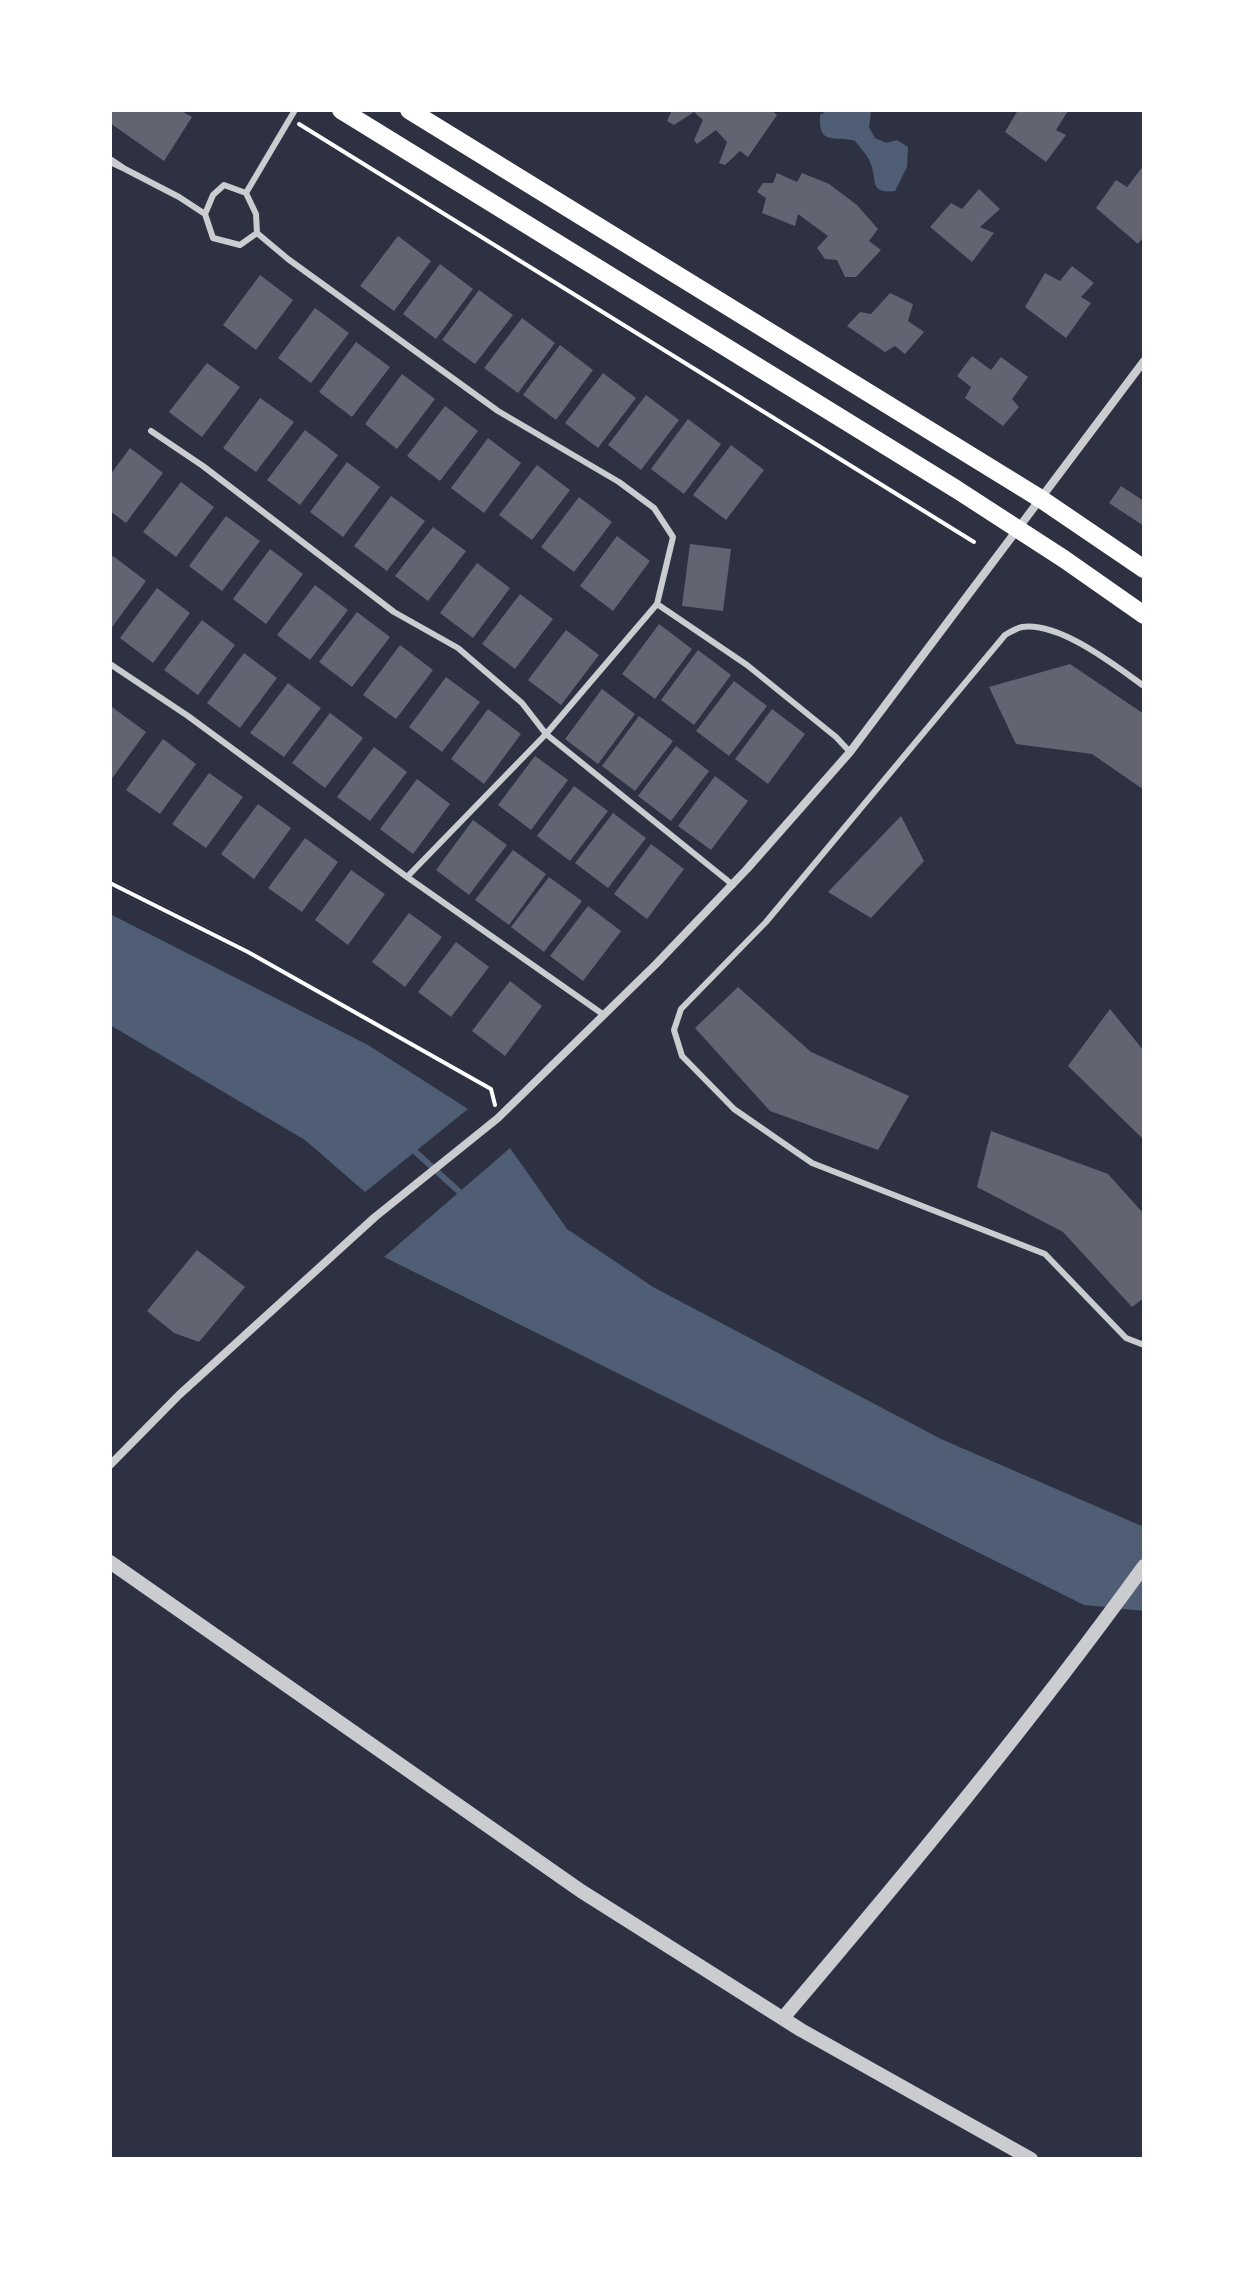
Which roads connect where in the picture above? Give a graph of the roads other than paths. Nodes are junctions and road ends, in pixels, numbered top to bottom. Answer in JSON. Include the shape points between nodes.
{"nodes":[{"id":1,"x":295,"y":110,"type":"edge"},
{"id":2,"x":341,"y":110,"type":"edge"},
{"id":3,"x":409,"y":110,"type":"edge"},
{"id":4,"x":110,"y":161,"type":"edge"},
{"id":5,"x":246,"y":193,"type":"junction"},
{"id":6,"x":205,"y":214,"type":"junction"},
{"id":7,"x":257,"y":233,"type":"junction"},
{"id":8,"x":1144,"y":361,"type":"edge"},
{"id":9,"x":151,"y":431,"type":"dead end"},
{"id":10,"x":1041,"y":499,"type":"junction"},
{"id":11,"x":1018,"y":530,"type":"junction"},
{"id":12,"x":1144,"y":569,"type":"edge"},
{"id":13,"x":657,"y":604,"type":"junction"},
{"id":14,"x":1144,"y":615,"type":"edge"},
{"id":15,"x":110,"y":664,"type":"edge"},
{"id":16,"x":1144,"y":686,"type":"edge"},
{"id":17,"x":546,"y":734,"type":"junction"},
{"id":18,"x":850,"y":752,"type":"junction"},
{"id":19,"x":407,"y":877,"type":"junction"},
{"id":20,"x":733,"y":885,"type":"junction"},
{"id":21,"x":604,"y":1015,"type":"junction"},
{"id":22,"x":1144,"y":1345,"type":"edge"},
{"id":23,"x":110,"y":1465,"type":"edge"},
{"id":24,"x":110,"y":1562,"type":"edge"},
{"id":25,"x":1144,"y":1566,"type":"edge"},
{"id":26,"x":783,"y":2018,"type":"junction"},
{"id":27,"x":1031,"y":2159,"type":"edge"}],
"edges":[{"from":1,"to":5,"type":"lane"},
{"from":2,"to":11,"type":"main road"},
{"from":3,"to":10,"type":"main road"},
{"from":4,"to":6,"type":"lane"},
{"from":5,"to":6,"type":"lane","via":[[224,185]]},
{"from":5,"to":7,"type":"lane","via":[[256,214]]},
{"from":6,"to":7,"type":"lane","via":[[213,238],[240,245]]},
{"from":7,"to":13,"type":"lane","via":[[498,411],[654,508],[673,537]]},
{"from":8,"to":10,"type":"street"},
{"from":9,"to":17,"type":"lane","via":[[394,612],[458,648],[522,703]]},
{"from":10,"to":11,"type":"street"},
{"from":10,"to":12,"type":"main road"},
{"from":11,"to":14,"type":"main road"},
{"from":11,"to":18,"type":"street"},
{"from":13,"to":17,"type":"lane"},
{"from":13,"to":18,"type":"lane","via":[[747,665]]},
{"from":15,"to":19,"type":"lane"},
{"from":16,"to":22,"type":"lane","via":[[1062,634],[1020,627],[1005,635],[766,922],[681,1009],[674,1030],[682,1056],[734,1109],[812,1163],[1045,1254],[1126,1338]]},
{"from":17,"to":19,"type":"lane"},
{"from":17,"to":20,"type":"lane"},
{"from":18,"to":20,"type":"street"},
{"from":19,"to":21,"type":"lane"},
{"from":20,"to":21,"type":"street"},
{"from":21,"to":23,"type":"street","via":[[498,1118],[375,1217],[179,1395]]},
{"from":24,"to":26,"type":"street","via":[[581,1891]]},
{"from":25,"to":26,"type":"street","via":[[912,1866]]},
{"from":26,"to":27,"type":"street"}]}
